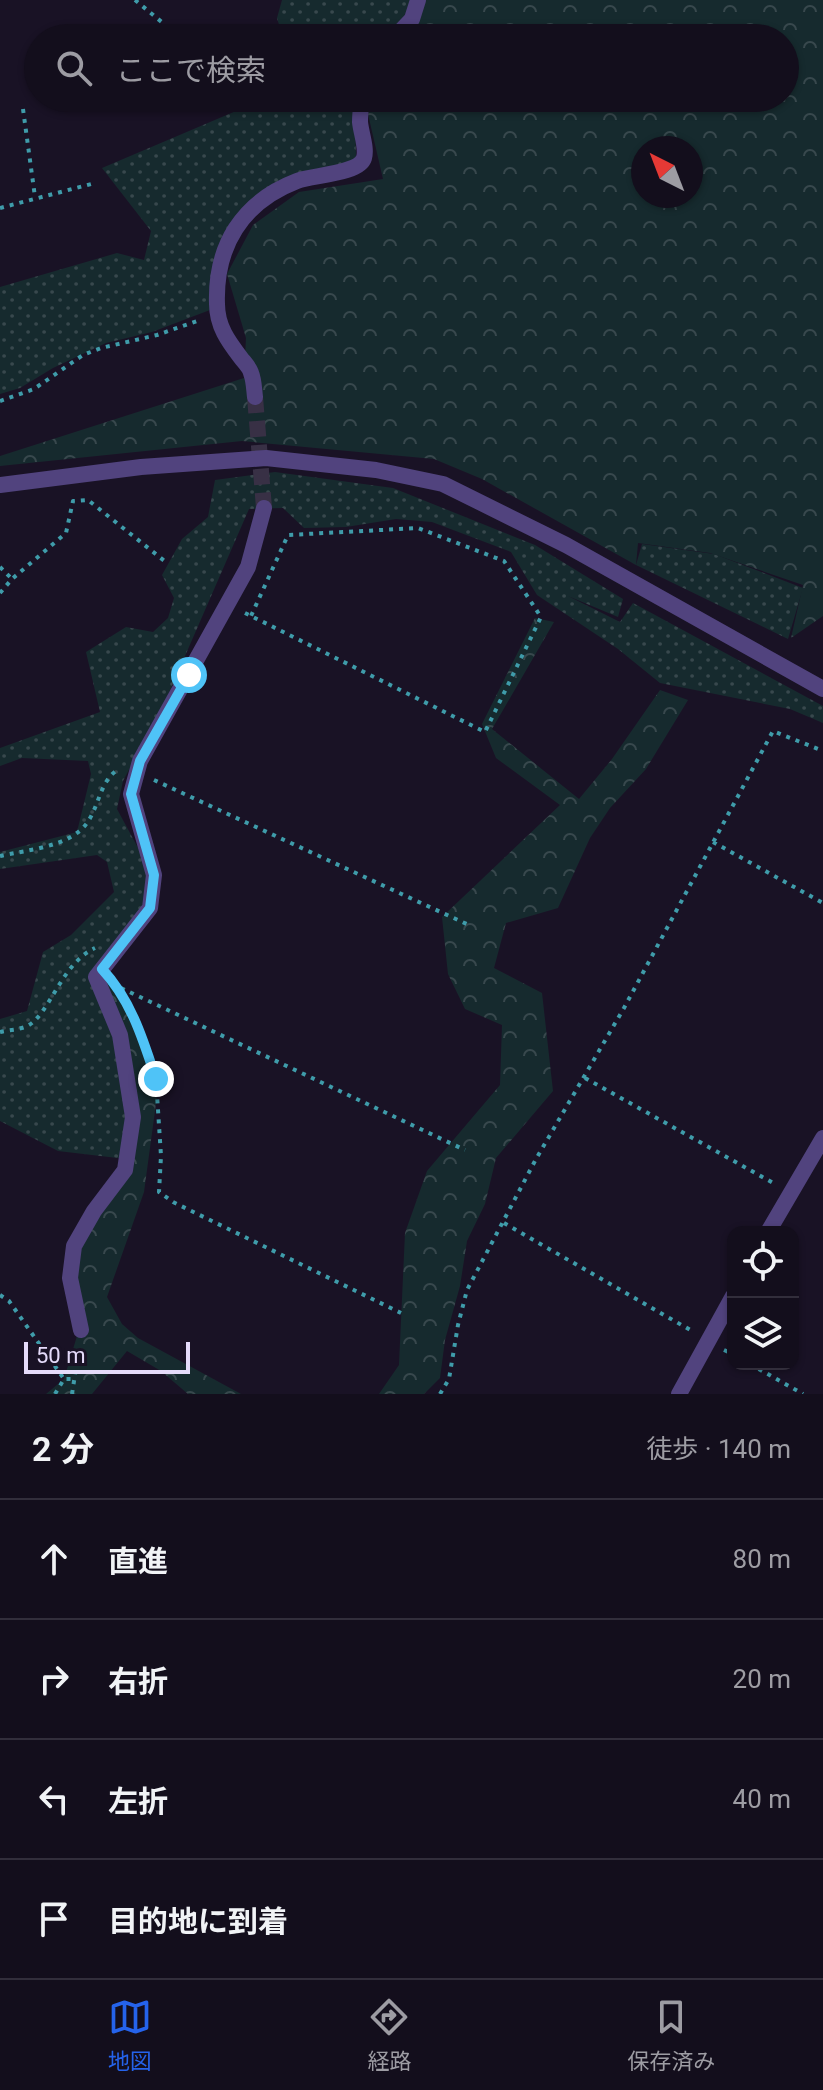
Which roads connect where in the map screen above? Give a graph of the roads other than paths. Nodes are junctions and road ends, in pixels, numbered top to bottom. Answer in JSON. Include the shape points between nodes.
{"nodes":[{"id":1,"x":418,"y":0,"type":"edge"},
{"id":2,"x":407,"y":24,"type":"edge"},
{"id":3,"x":361,"y":112,"type":"edge"},
{"id":4,"x":255,"y":397,"type":"tunnel mouth"},
{"id":5,"x":0,"y":485,"type":"edge"},
{"id":6,"x":264,"y":508,"type":"tunnel mouth"},
{"id":7,"x":823,"y":689,"type":"edge"},
{"id":8,"x":823,"y":1138,"type":"edge"},
{"id":9,"x":771,"y":1226,"type":"edge"},
{"id":10,"x":732,"y":1298,"type":"edge"},
{"id":11,"x":81,"y":1330,"type":"road end"},
{"id":12,"x":679,"y":1394,"type":"edge"}],
"edges":[{"from":1,"to":2,"type":"street"},
{"from":3,"to":4,"type":"street","via":[[365,157],[359,166],[295,181],[241,219],[226,241],[218,314],[222,333],[251,371]]},
{"from":5,"to":7,"type":"street","via":[[266,458],[376,470],[443,484],[566,545]]},
{"from":6,"to":11,"type":"street","via":[[248,567],[140,761],[131,794],[154,875],[150,908],[96,977],[120,1035],[133,1117],[125,1170],[74,1246],[70,1278]]},
{"from":8,"to":9,"type":"street"},
{"from":10,"to":12,"type":"street"}]}
